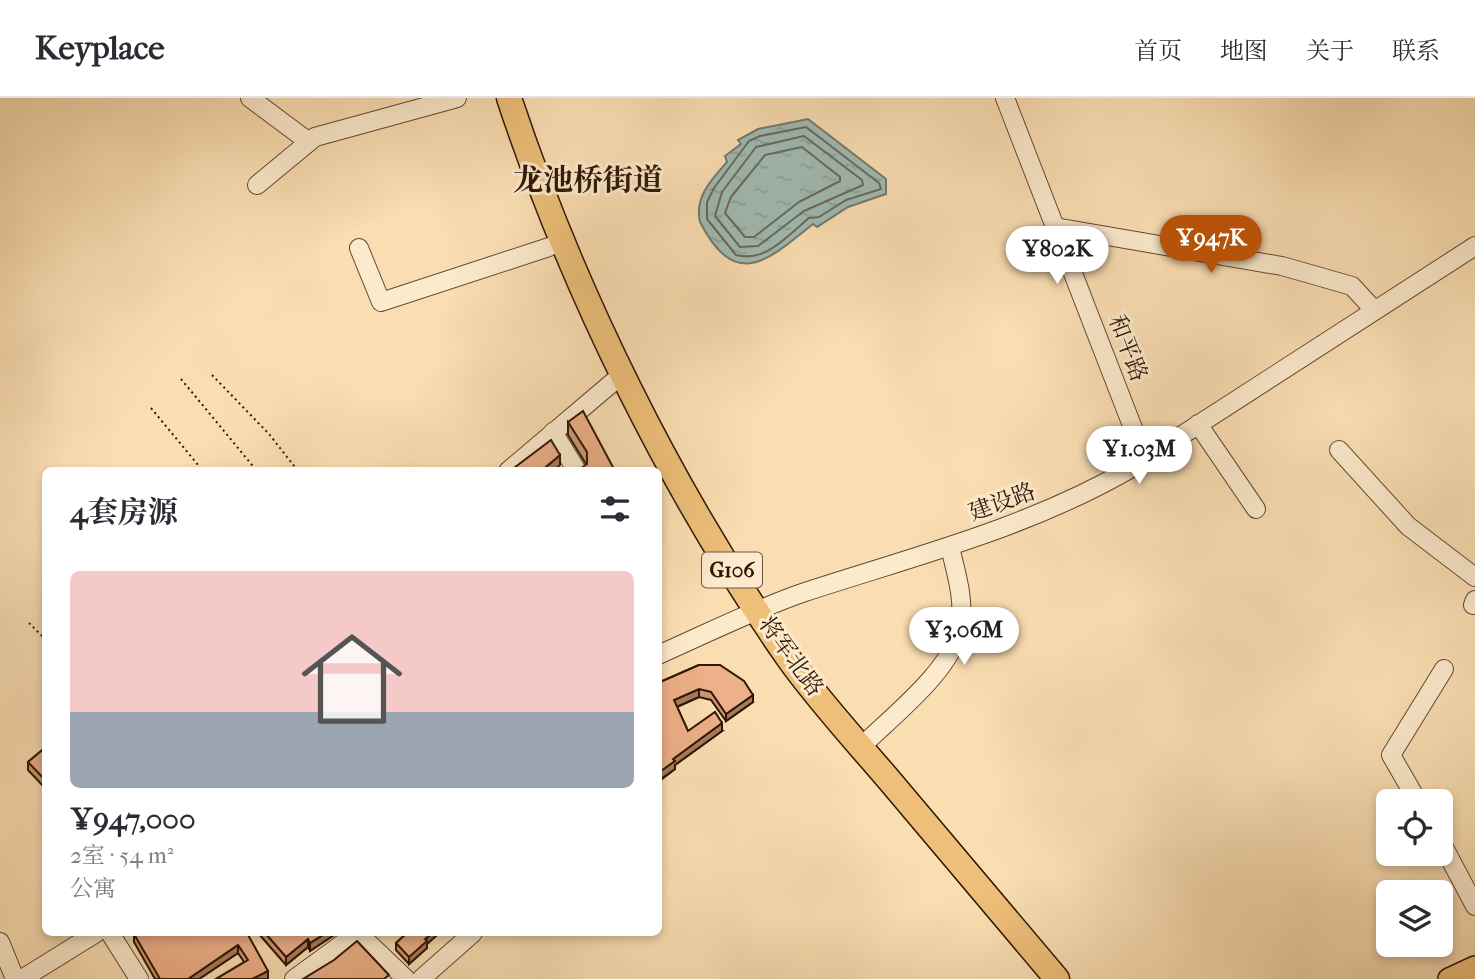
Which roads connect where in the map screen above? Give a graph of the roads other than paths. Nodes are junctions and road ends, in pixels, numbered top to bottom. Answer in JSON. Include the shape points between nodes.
{"nodes":[{"id":1,"x":250,"y":98,"type":"edge"},
{"id":2,"x":457,"y":98,"type":"edge"},
{"id":3,"x":495,"y":98,"type":"edge"},
{"id":4,"x":509,"y":98,"type":"edge"},
{"id":5,"x":1004,"y":98,"type":"edge"},
{"id":6,"x":309,"y":142,"type":"junction"},
{"id":7,"x":257,"y":185,"type":"dead end"},
{"id":8,"x":1055,"y":227,"type":"junction"},
{"id":9,"x":1475,"y":246,"type":"edge"},
{"id":10,"x":549,"y":247,"type":"junction"},
{"id":11,"x":359,"y":248,"type":"dead end"},
{"id":12,"x":1374,"y":310,"type":"junction"},
{"id":13,"x":613,"y":382,"type":"junction"},
{"id":14,"x":1198,"y":424,"type":"junction"},
{"id":15,"x":553,"y":432,"type":"junction"},
{"id":16,"x":1339,"y":450,"type":"dead end"},
{"id":17,"x":1145,"y":459,"type":"junction"},
{"id":18,"x":513,"y":467,"type":"edge"},
{"id":19,"x":575,"y":467,"type":"edge"},
{"id":20,"x":658,"y":467,"type":"edge"},
{"id":21,"x":662,"y":475,"type":"edge"},
{"id":22,"x":1256,"y":509,"type":"dead end"},
{"id":23,"x":950,"y":547,"type":"junction"},
{"id":24,"x":1475,"y":577,"type":"edge"},
{"id":25,"x":753,"y":614,"type":"junction"},
{"id":26,"x":662,"y":653,"type":"edge"},
{"id":27,"x":1444,"y":670,"type":"dead end"},
{"id":28,"x":861,"y":747,"type":"junction"},
{"id":29,"x":1411,"y":789,"type":"edge"},
{"id":30,"x":1453,"y":865,"type":"edge"},
{"id":31,"x":1475,"y":906,"type":"edge"},
{"id":32,"x":91,"y":936,"type":"edge"},
{"id":33,"x":112,"y":936,"type":"edge"},
{"id":34,"x":353,"y":936,"type":"edge"},
{"id":35,"x":360,"y":936,"type":"edge"},
{"id":36,"x":470,"y":936,"type":"edge"},
{"id":37,"x":0,"y":942,"type":"edge"},
{"id":38,"x":1475,"y":967,"type":"edge"},
{"id":39,"x":15,"y":979,"type":"edge"},
{"id":40,"x":22,"y":979,"type":"edge"},
{"id":41,"x":139,"y":979,"type":"edge"},
{"id":42,"x":294,"y":979,"type":"edge"},
{"id":43,"x":406,"y":979,"type":"edge"},
{"id":44,"x":421,"y":979,"type":"edge"},
{"id":45,"x":1040,"y":979,"type":"edge"},
{"id":46,"x":1057,"y":979,"type":"edge"},
{"id":47,"x":1449,"y":979,"type":"edge"}],
"edges":[{"from":1,"to":6,"type":"street"},
{"from":2,"to":6,"type":"street"},
{"from":3,"to":10,"type":"highway","name":"将军北路","number":"G106"},
{"from":4,"to":25,"type":"highway","name":"将军北路","number":"G106","via":[[556,230],[616,358]]},
{"from":5,"to":8,"type":"street","name":"和平路"},
{"from":6,"to":7,"type":"street"},
{"from":8,"to":12,"type":"street","via":[[1295,270],[1352,286]]},
{"from":8,"to":17,"type":"street","name":"和平路"},
{"from":9,"to":12,"type":"street","name":"建设路"},
{"from":10,"to":11,"type":"street","via":[[381,302]]},
{"from":10,"to":13,"type":"highway","name":"将军北路","number":"G106"},
{"from":12,"to":14,"type":"street","name":"建设路"},
{"from":13,"to":15,"type":"street"},
{"from":13,"to":20,"type":"highway","name":"将军北路","number":"G106"},
{"from":14,"to":17,"type":"street","name":"建设路"},
{"from":14,"to":22,"type":"street"},
{"from":15,"to":18,"type":"street"},
{"from":15,"to":19,"type":"street"},
{"from":16,"to":24,"type":"street","via":[[1408,526]]},
{"from":17,"to":23,"type":"street","name":"建设路","via":[[1048,512]]},
{"from":21,"to":25,"type":"highway","name":"将军北路","number":"G106"},
{"from":23,"to":25,"type":"street","name":"建设路","via":[[802,593]]},
{"from":23,"to":28,"type":"street","via":[[961,604],[957,640],[939,669]]},
{"from":25,"to":26,"type":"street","name":"建设路"},
{"from":25,"to":28,"type":"highway","name":"将军北路","number":"G106"},
{"from":25,"to":45,"type":"highway","name":"将军北路","number":"G106","via":[[788,678]]},
{"from":27,"to":29,"type":"street","via":[[1391,755]]},
{"from":28,"to":46,"type":"highway","name":"将军北路","number":"G106"},
{"from":30,"to":31,"type":"street"},
{"from":32,"to":40,"type":"street"},
{"from":33,"to":41,"type":"street"},
{"from":34,"to":42,"type":"street"},
{"from":35,"to":43,"type":"street"},
{"from":36,"to":44,"type":"street"},
{"from":37,"to":39,"type":"street"},
{"from":38,"to":47,"type":"main road"}]}
